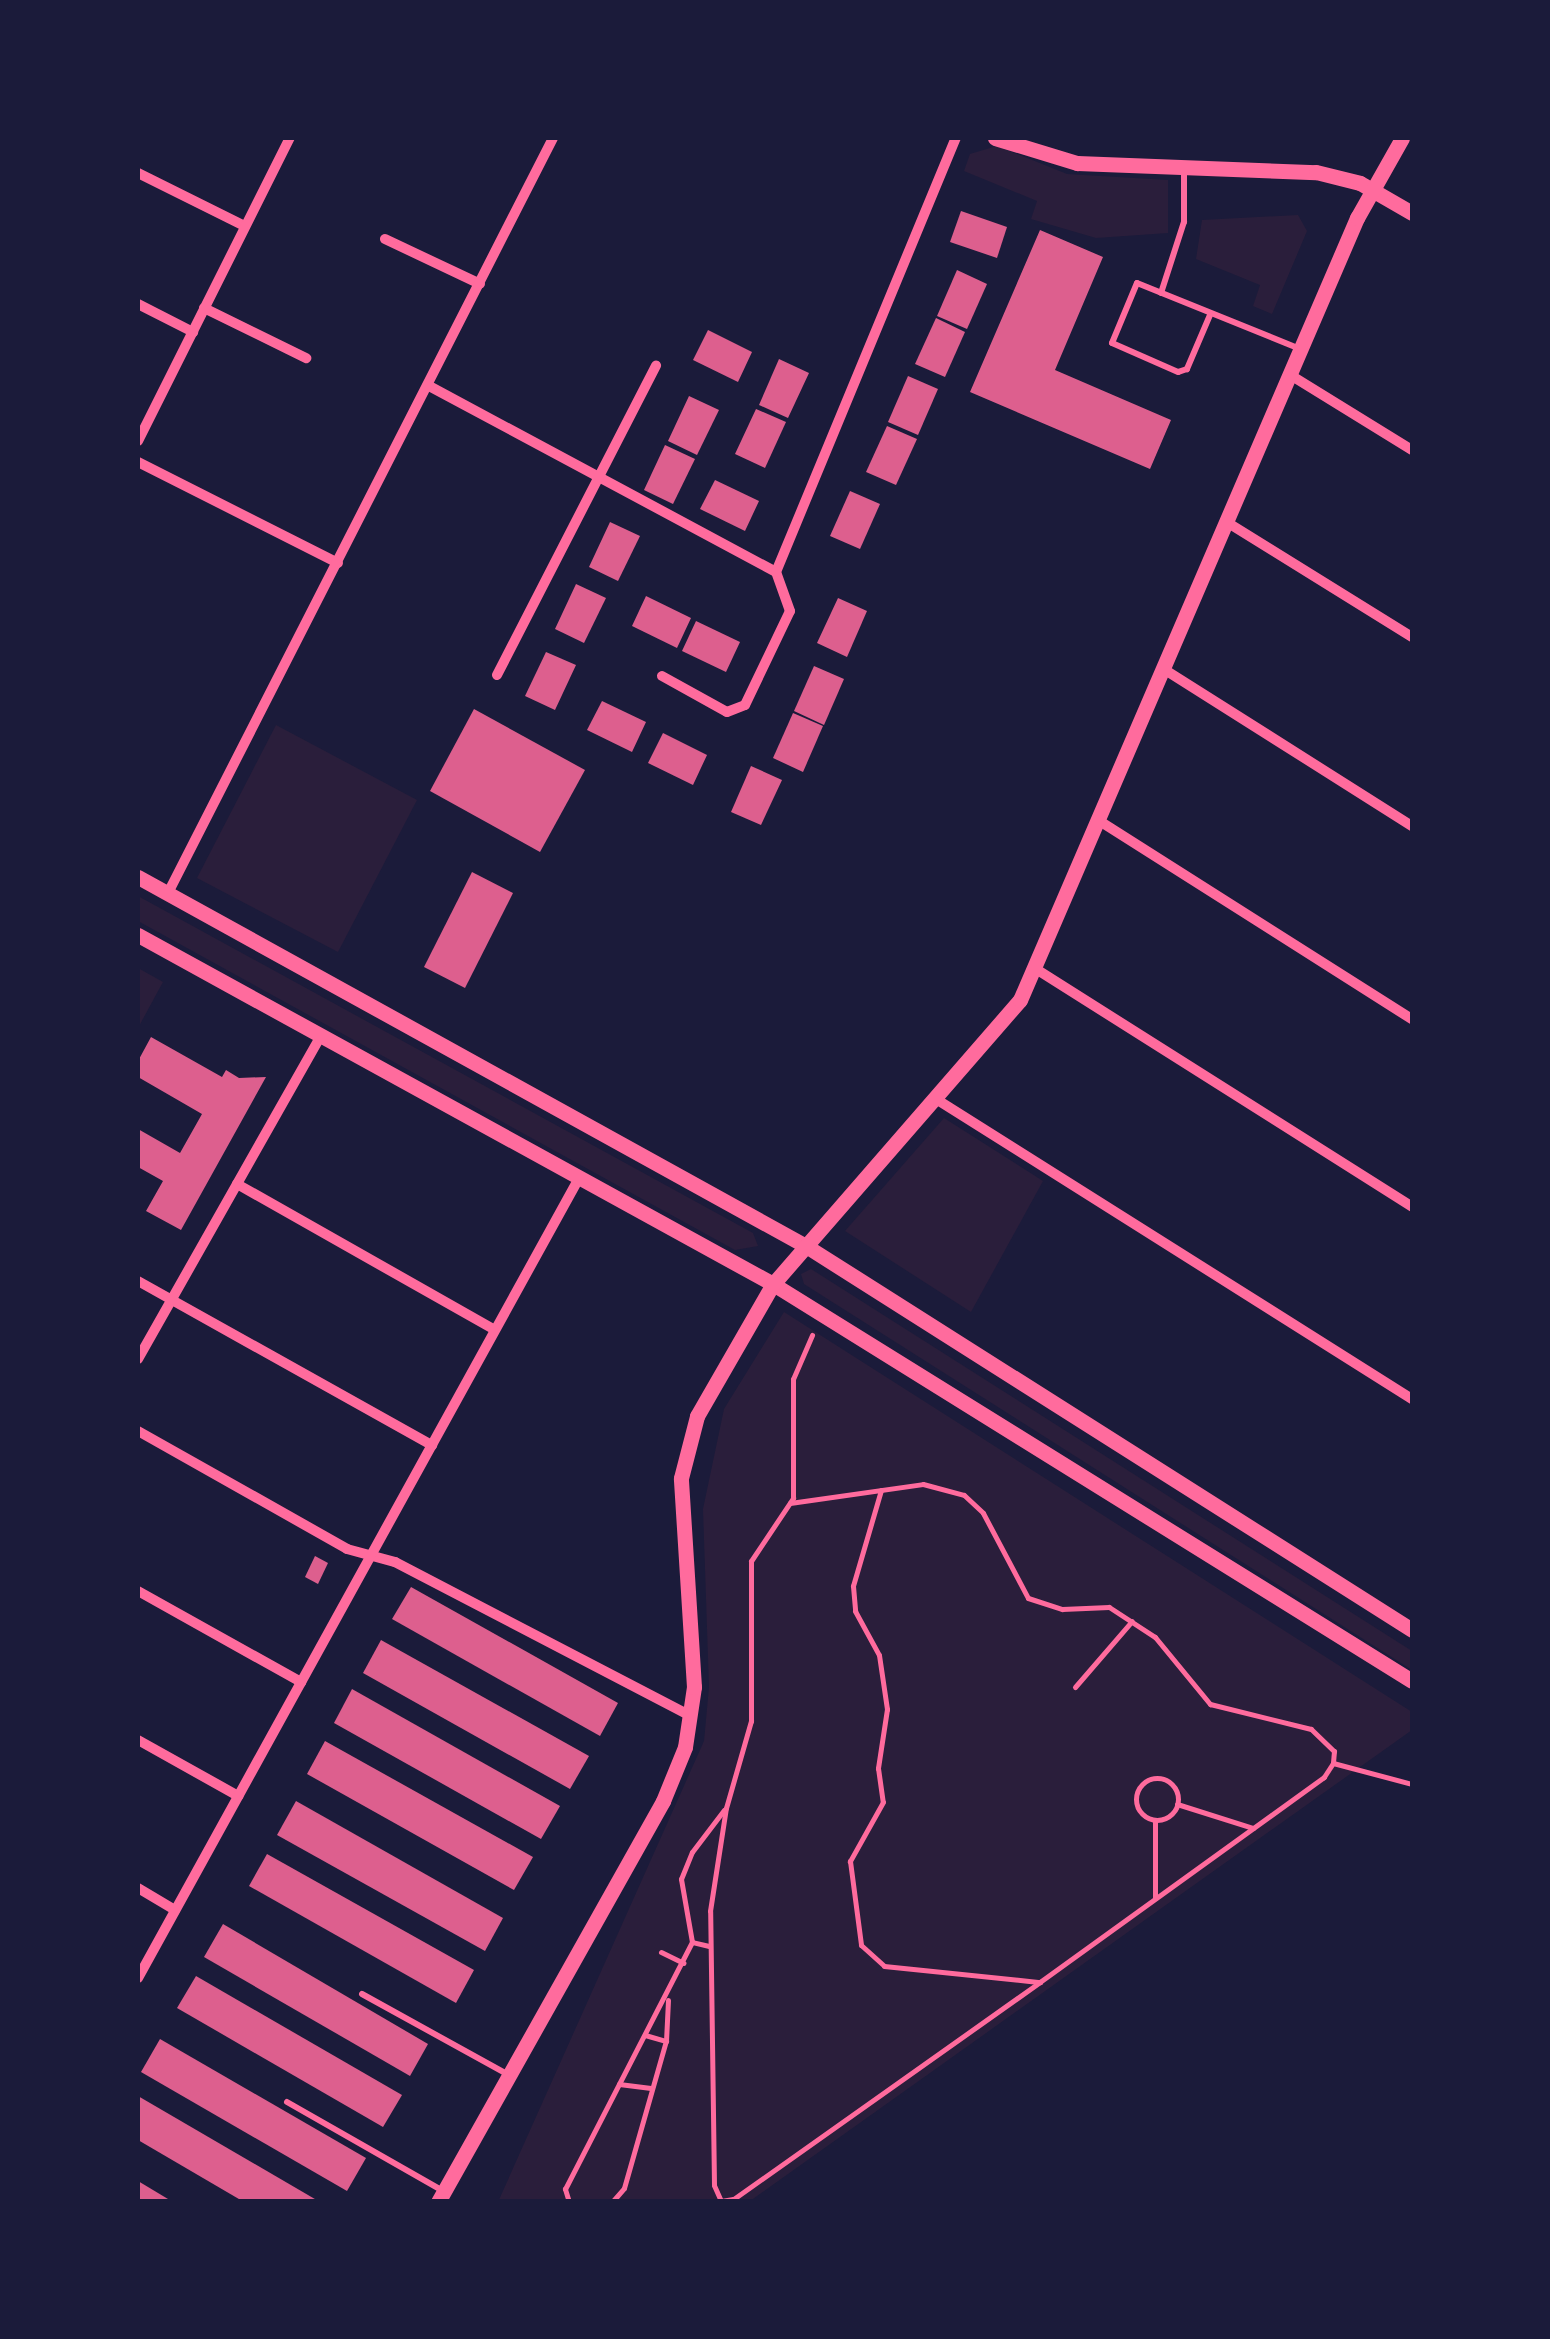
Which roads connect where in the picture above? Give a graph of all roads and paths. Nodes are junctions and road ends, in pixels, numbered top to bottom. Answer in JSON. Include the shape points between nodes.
{"nodes":[{"id":1,"x":290,"y":138,"type":"edge"},
{"id":2,"x":554,"y":138,"type":"edge"},
{"id":3,"x":956,"y":138,"type":"edge"},
{"id":4,"x":995,"y":138,"type":"edge"},
{"id":5,"x":1402,"y":138,"type":"edge"},
{"id":6,"x":1184,"y":164,"type":"junction"},
{"id":7,"x":138,"y":173,"type":"edge"},
{"id":8,"x":1372,"y":188,"type":"junction"},
{"id":9,"x":1412,"y":214,"type":"edge"},
{"id":10,"x":245,"y":226,"type":"junction"},
{"id":11,"x":385,"y":239,"type":"dead end"},
{"id":12,"x":480,"y":284,"type":"junction"},
{"id":13,"x":1160,"y":294,"type":"junction"},
{"id":14,"x":138,"y":304,"type":"edge"},
{"id":15,"x":204,"y":308,"type":"junction"},
{"id":16,"x":1210,"y":314,"type":"junction"},
{"id":17,"x":193,"y":332,"type":"junction"},
{"id":18,"x":1304,"y":350,"type":"junction"},
{"id":19,"x":306,"y":358,"type":"dead end"},
{"id":20,"x":656,"y":366,"type":"dead end"},
{"id":21,"x":1292,"y":376,"type":"junction"},
{"id":22,"x":431,"y":387,"type":"junction"},
{"id":23,"x":138,"y":441,"type":"edge"},
{"id":24,"x":1412,"y":450,"type":"edge"},
{"id":25,"x":138,"y":462,"type":"edge"},
{"id":26,"x":598,"y":480,"type":"junction"},
{"id":27,"x":1225,"y":521,"type":"junction"},
{"id":28,"x":338,"y":562,"type":"junction"},
{"id":29,"x":776,"y":572,"type":"junction"},
{"id":30,"x":1412,"y":637,"type":"edge"},
{"id":31,"x":1162,"y":668,"type":"junction"},
{"id":32,"x":498,"y":675,"type":"dead end"},
{"id":33,"x":662,"y":676,"type":"dead end"},
{"id":34,"x":1098,"y":820,"type":"junction"},
{"id":35,"x":1412,"y":826,"type":"edge"},
{"id":36,"x":138,"y":877,"type":"edge"},
{"id":37,"x":168,"y":893,"type":"junction"},
{"id":38,"x":138,"y":934,"type":"edge"},
{"id":39,"x":1036,"y":969,"type":"junction"},
{"id":40,"x":1412,"y":1019,"type":"edge"},
{"id":41,"x":321,"y":1036,"type":"junction"},
{"id":42,"x":936,"y":1099,"type":"junction"},
{"id":43,"x":579,"y":1178,"type":"junction"},
{"id":44,"x":237,"y":1184,"type":"junction"},
{"id":45,"x":1412,"y":1207,"type":"edge"},
{"id":46,"x":806,"y":1246,"type":"junction"},
{"id":47,"x":138,"y":1280,"type":"edge"},
{"id":48,"x":772,"y":1284,"type":"junction"},
{"id":49,"x":171,"y":1300,"type":"junction"},
{"id":50,"x":820,"y":1314,"type":"junction"},
{"id":51,"x":495,"y":1330,"type":"junction"},
{"id":52,"x":138,"y":1359,"type":"edge"},
{"id":53,"x":1412,"y":1399,"type":"edge"},
{"id":54,"x":138,"y":1431,"type":"edge"},
{"id":55,"x":432,"y":1445,"type":"junction"},
{"id":56,"x":881,"y":1490,"type":"junction"},
{"id":57,"x":790,"y":1504,"type":"junction"},
{"id":58,"x":371,"y":1556,"type":"junction"},
{"id":59,"x":138,"y":1591,"type":"edge"},
{"id":60,"x":1132,"y":1621,"type":"junction"},
{"id":61,"x":1412,"y":1630,"type":"edge"},
{"id":62,"x":1412,"y":1681,"type":"edge"},
{"id":63,"x":301,"y":1682,"type":"junction"},
{"id":64,"x":1075,"y":1687,"type":"dead end"},
{"id":65,"x":692,"y":1716,"type":"junction"},
{"id":66,"x":138,"y":1740,"type":"edge"},
{"id":67,"x":1333,"y":1763,"type":"junction"},
{"id":68,"x":1412,"y":1784,"type":"edge"},
{"id":69,"x":238,"y":1796,"type":"junction"},
{"id":70,"x":1178,"y":1804,"type":"junction"},
{"id":71,"x":726,"y":1808,"type":"junction"},
{"id":72,"x":1155,"y":1820,"type":"junction"},
{"id":73,"x":1253,"y":1828,"type":"junction"},
{"id":74,"x":138,"y":1888,"type":"edge"},
{"id":75,"x":1155,"y":1898,"type":"junction"},
{"id":76,"x":175,"y":1910,"type":"junction"},
{"id":77,"x":692,"y":1942,"type":"junction"},
{"id":78,"x":710,"y":1946,"type":"junction"},
{"id":79,"x":662,"y":1952,"type":"dead end"},
{"id":80,"x":684,"y":1964,"type":"junction"},
{"id":81,"x":138,"y":1978,"type":"edge"},
{"id":82,"x":1040,"y":1982,"type":"junction"},
{"id":83,"x":362,"y":1994,"type":"dead end"},
{"id":84,"x":668,"y":1998,"type":"junction"},
{"id":85,"x":644,"y":2035,"type":"junction"},
{"id":86,"x":666,"y":2041,"type":"junction"},
{"id":87,"x":510,"y":2075,"type":"junction"},
{"id":88,"x":619,"y":2084,"type":"junction"},
{"id":89,"x":651,"y":2088,"type":"junction"},
{"id":90,"x":288,"y":2102,"type":"dead end"},
{"id":91,"x":441,"y":2196,"type":"edge"},
{"id":92,"x":569,"y":2202,"type":"edge"},
{"id":93,"x":612,"y":2202,"type":"edge"}],
"edges":[{"from":1,"to":10,"type":"street"},
{"from":2,"to":12,"type":"street"},
{"from":3,"to":29,"type":"street"},
{"from":4,"to":6,"type":"street","via":[[1076,163]]},
{"from":5,"to":8,"type":"street"},
{"from":6,"to":8,"type":"street","via":[[1316,172]]},
{"from":6,"to":13,"type":"lane","via":[[1184,222]]},
{"from":7,"to":10,"type":"street"},
{"from":8,"to":9,"type":"street"},
{"from":8,"to":18,"type":"street"},
{"from":10,"to":15,"type":"street"},
{"from":11,"to":12,"type":"street"},
{"from":12,"to":22,"type":"street"},
{"from":13,"to":16,"type":"lane"},
{"from":13,"to":16,"type":"lane","via":[[1138,283],[1112,343],[1178,372],[1186,369]]},
{"from":14,"to":17,"type":"street"},
{"from":15,"to":17,"type":"street"},
{"from":15,"to":19,"type":"street"},
{"from":16,"to":18,"type":"lane"},
{"from":17,"to":23,"type":"street"},
{"from":18,"to":21,"type":"street"},
{"from":20,"to":26,"type":"street"},
{"from":21,"to":24,"type":"street"},
{"from":21,"to":27,"type":"street"},
{"from":22,"to":26,"type":"street"},
{"from":22,"to":28,"type":"street"},
{"from":25,"to":28,"type":"street"},
{"from":26,"to":29,"type":"street"},
{"from":26,"to":32,"type":"street"},
{"from":27,"to":30,"type":"street"},
{"from":27,"to":31,"type":"street"},
{"from":28,"to":37,"type":"street"},
{"from":29,"to":33,"type":"street","via":[[790,610],[744,705],[726,712]]},
{"from":31,"to":34,"type":"street"},
{"from":31,"to":35,"type":"street"},
{"from":34,"to":39,"type":"street"},
{"from":34,"to":40,"type":"street"},
{"from":36,"to":37,"type":"street"},
{"from":37,"to":46,"type":"street"},
{"from":38,"to":41,"type":"street"},
{"from":39,"to":42,"type":"street","via":[[1003,1023]]},
{"from":39,"to":45,"type":"street"},
{"from":41,"to":43,"type":"street"},
{"from":41,"to":44,"type":"street"},
{"from":42,"to":46,"type":"street"},
{"from":42,"to":53,"type":"street"},
{"from":43,"to":48,"type":"street"},
{"from":43,"to":51,"type":"street"},
{"from":44,"to":49,"type":"street"},
{"from":44,"to":51,"type":"street"},
{"from":46,"to":48,"type":"street"},
{"from":46,"to":61,"type":"street"},
{"from":47,"to":49,"type":"street"},
{"from":48,"to":50,"type":"street"},
{"from":48,"to":65,"type":"street","via":[[687,1443],[680,1520]]},
{"from":49,"to":52,"type":"street"},
{"from":49,"to":55,"type":"street"},
{"from":50,"to":57,"type":"path","via":[[793,1378]]},
{"from":50,"to":62,"type":"street"},
{"from":51,"to":55,"type":"street"},
{"from":54,"to":58,"type":"street","via":[[346,1549]]},
{"from":55,"to":58,"type":"street"},
{"from":56,"to":57,"type":"path"},
{"from":56,"to":60,"type":"path","via":[[923,1484],[964,1495],[983,1513],[1028,1598],[1062,1609],[1109,1607]]},
{"from":56,"to":82,"type":"path","via":[[853,1586],[856,1610],[879,1655],[887,1709],[878,1768],[884,1802],[850,1861],[862,1945],[884,1966]]},
{"from":57,"to":71,"type":"path","via":[[751,1561],[751,1721]]},
{"from":58,"to":63,"type":"street"},
{"from":58,"to":65,"type":"street"},
{"from":59,"to":63,"type":"street"},
{"from":60,"to":64,"type":"path"},
{"from":60,"to":67,"type":"path","via":[[1155,1636],[1210,1704],[1311,1729],[1334,1751]]},
{"from":63,"to":69,"type":"street"},
{"from":65,"to":87,"type":"street","via":[[663,1801]]},
{"from":66,"to":69,"type":"street"},
{"from":67,"to":68,"type":"path"},
{"from":67,"to":73,"type":"path"},
{"from":69,"to":76,"type":"street"},
{"from":70,"to":72,"type":"path"},
{"from":70,"to":72,"type":"path","via":[[1168,1781],[1144,1782],[1136,1805]]},
{"from":70,"to":73,"type":"path"},
{"from":71,"to":77,"type":"path","via":[[692,1852],[681,1879]]},
{"from":71,"to":78,"type":"path"},
{"from":72,"to":75,"type":"path"},
{"from":73,"to":75,"type":"path"},
{"from":74,"to":76,"type":"street"},
{"from":75,"to":82,"type":"path"},
{"from":76,"to":81,"type":"street"},
{"from":77,"to":78,"type":"path"},
{"from":77,"to":80,"type":"path"},
{"from":78,"to":82,"type":"path","via":[[714,2186],[721,2201],[734,2200]]},
{"from":79,"to":80,"type":"path"},
{"from":80,"to":84,"type":"path"},
{"from":83,"to":87,"type":"lane"},
{"from":84,"to":85,"type":"path"},
{"from":84,"to":86,"type":"path"},
{"from":85,"to":86,"type":"path"},
{"from":85,"to":88,"type":"path"},
{"from":86,"to":89,"type":"path"},
{"from":87,"to":91,"type":"street"},
{"from":88,"to":89,"type":"path"},
{"from":88,"to":92,"type":"path","via":[[565,2189]]},
{"from":89,"to":93,"type":"path","via":[[624,2188]]},
{"from":90,"to":91,"type":"lane"}]}
